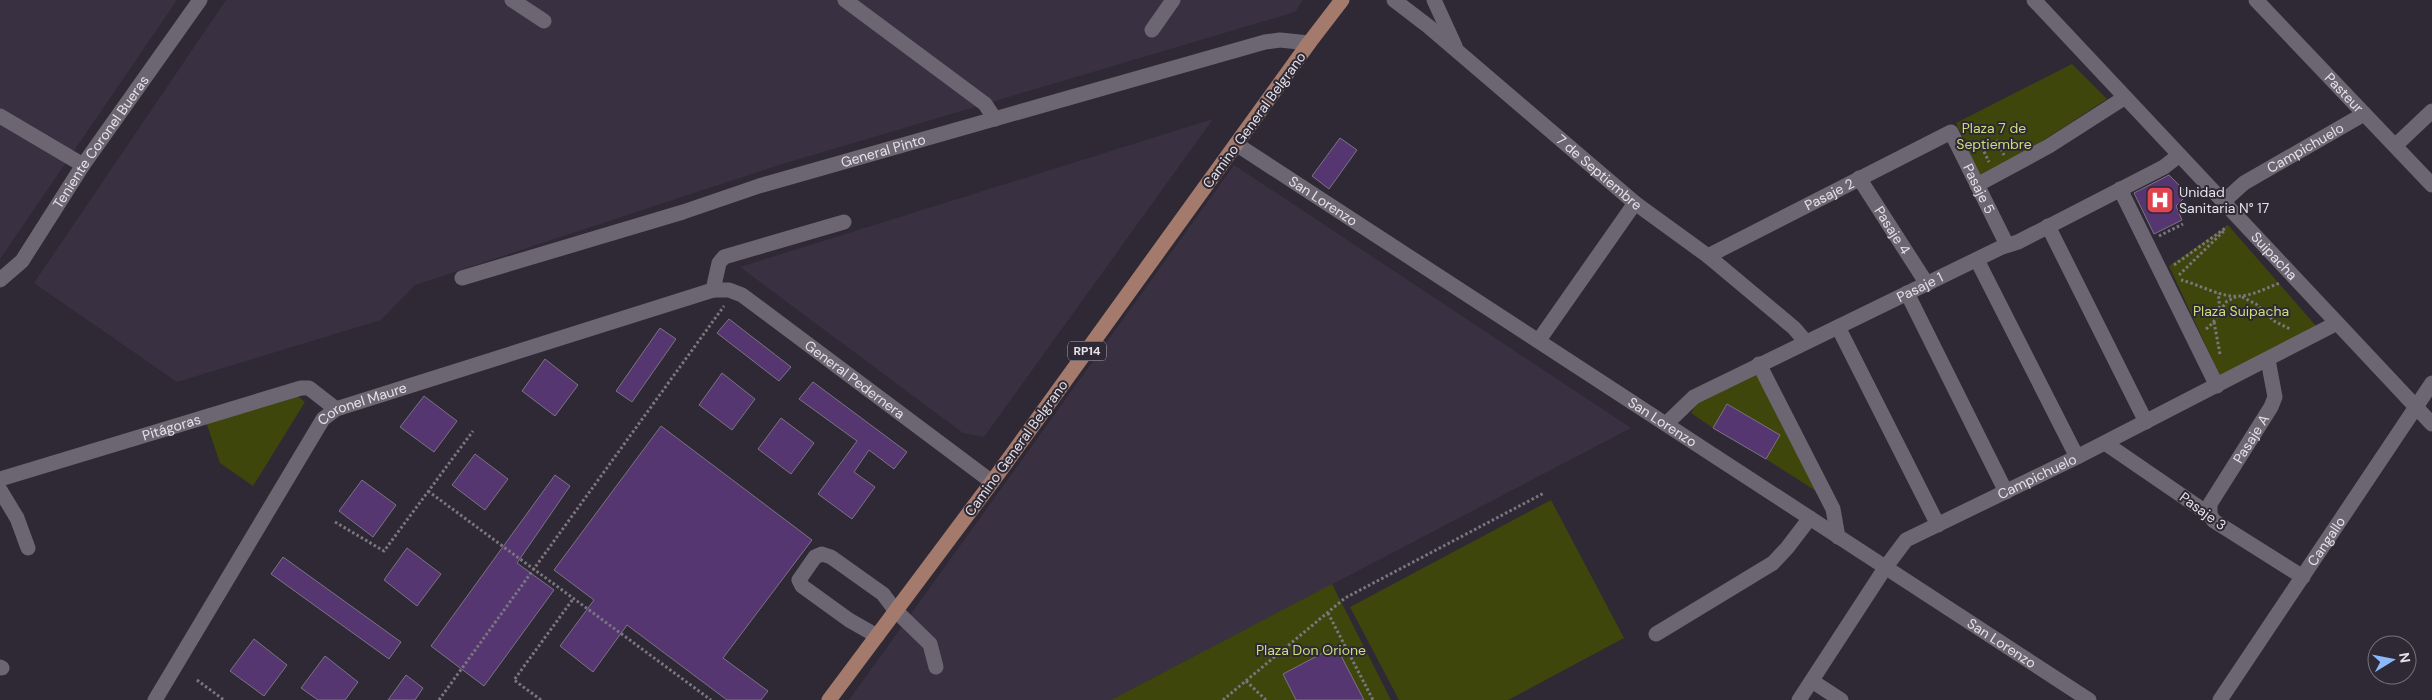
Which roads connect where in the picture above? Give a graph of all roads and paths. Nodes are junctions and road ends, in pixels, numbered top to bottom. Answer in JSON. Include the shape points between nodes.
{"nodes":[{"id":1,"x":200,"y":0,"type":"edge"},
{"id":2,"x":512,"y":0,"type":"edge"},
{"id":3,"x":845,"y":0,"type":"edge"},
{"id":4,"x":1173,"y":0,"type":"edge"},
{"id":5,"x":1342,"y":0,"type":"edge"},
{"id":6,"x":1394,"y":0,"type":"edge"},
{"id":7,"x":1434,"y":0,"type":"edge"},
{"id":8,"x":2034,"y":0,"type":"edge"},
{"id":9,"x":2256,"y":0,"type":"edge"},
{"id":10,"x":544,"y":21,"type":"dead end"},
{"id":11,"x":1152,"y":30,"type":"dead end"},
{"id":12,"x":1308,"y":43,"type":"junction"},
{"id":13,"x":1458,"y":52,"type":"junction"},
{"id":14,"x":2124,"y":98,"type":"junction"},
{"id":15,"x":2432,"y":112,"type":"edge"},
{"id":16,"x":2364,"y":114,"type":"junction"},
{"id":17,"x":0,"y":116,"type":"edge"},
{"id":18,"x":995,"y":119,"type":"junction"},
{"id":19,"x":1951,"y":132,"type":"joint"},
{"id":20,"x":1236,"y":144,"type":"junction"},
{"id":21,"x":2396,"y":145,"type":"junction"},
{"id":22,"x":2178,"y":156,"type":"junction"},
{"id":23,"x":83,"y":165,"type":"junction"},
{"id":24,"x":1859,"y":178,"type":"junction"},
{"id":25,"x":1977,"y":185,"type":"junction"},
{"id":26,"x":2432,"y":185,"type":"edge"},
{"id":27,"x":2120,"y":189,"type":"junction"},
{"id":28,"x":2223,"y":202,"type":"junction"},
{"id":29,"x":1635,"y":203,"type":"junction"},
{"id":30,"x":844,"y":222,"type":"dead end"},
{"id":31,"x":2183,"y":224,"type":"dead end"},
{"id":32,"x":2048,"y":226,"type":"junction"},
{"id":33,"x":2162,"y":243,"type":"dead end"},
{"id":34,"x":2007,"y":245,"type":"junction"},
{"id":35,"x":1708,"y":256,"type":"junction"},
{"id":36,"x":2170,"y":258,"type":"dead end"},
{"id":37,"x":1976,"y":260,"type":"junction"},
{"id":38,"x":462,"y":278,"type":"dead end"},
{"id":39,"x":2294,"y":278,"type":"junction"},
{"id":40,"x":0,"y":280,"type":"edge"},
{"id":41,"x":1927,"y":284,"type":"junction"},
{"id":42,"x":713,"y":290,"type":"junction"},
{"id":43,"x":2218,"y":292,"type":"junction"},
{"id":44,"x":1906,"y":293,"type":"junction"},
{"id":45,"x":2240,"y":296,"type":"junction"},
{"id":46,"x":725,"y":305,"type":"dead end"},
{"id":47,"x":2220,"y":311,"type":"junction"},
{"id":48,"x":2337,"y":323,"type":"junction"},
{"id":49,"x":1838,"y":327,"type":"junction"},
{"id":50,"x":2192,"y":336,"type":"junction"},
{"id":51,"x":2312,"y":338,"type":"junction"},
{"id":52,"x":1539,"y":340,"type":"junction"},
{"id":53,"x":1806,"y":342,"type":"junction"},
{"id":54,"x":2268,"y":360,"type":"junction"},
{"id":55,"x":1758,"y":364,"type":"junction"},
{"id":56,"x":2432,"y":383,"type":"edge"},
{"id":57,"x":2217,"y":386,"type":"junction"},
{"id":58,"x":2416,"y":408,"type":"junction"},
{"id":59,"x":336,"y":409,"type":"junction"},
{"id":60,"x":2146,"y":422,"type":"junction"},
{"id":61,"x":1666,"y":424,"type":"junction"},
{"id":62,"x":2432,"y":424,"type":"edge"},
{"id":63,"x":473,"y":431,"type":"dead end"},
{"id":64,"x":2105,"y":443,"type":"junction"},
{"id":65,"x":2077,"y":457,"type":"junction"},
{"id":66,"x":0,"y":479,"type":"edge"},
{"id":67,"x":992,"y":482,"type":"junction"},
{"id":68,"x":0,"y":490,"type":"edge"},
{"id":69,"x":428,"y":492,"type":"junction"},
{"id":70,"x":2006,"y":492,"type":"junction"},
{"id":71,"x":1544,"y":493,"type":"dead end"},
{"id":72,"x":2210,"y":515,"type":"junction"},
{"id":73,"x":1810,"y":518,"type":"junction"},
{"id":74,"x":335,"y":522,"type":"dead end"},
{"id":75,"x":1938,"y":525,"type":"junction"},
{"id":76,"x":1838,"y":537,"type":"junction"},
{"id":77,"x":28,"y":548,"type":"dead end"},
{"id":78,"x":1885,"y":568,"type":"junction"},
{"id":79,"x":533,"y":569,"type":"junction"},
{"id":80,"x":2303,"y":577,"type":"junction"},
{"id":81,"x":573,"y":598,"type":"junction"},
{"id":82,"x":896,"y":610,"type":"junction"},
{"id":83,"x":1328,"y":613,"type":"junction"},
{"id":84,"x":1656,"y":634,"type":"dead end"},
{"id":85,"x":877,"y":636,"type":"junction"},
{"id":86,"x":936,"y":667,"type":"dead end"},
{"id":87,"x":197,"y":680,"type":"dead end"},
{"id":88,"x":1246,"y":680,"type":"junction"},
{"id":89,"x":1812,"y":681,"type":"junction"},
{"id":90,"x":155,"y":700,"type":"edge"},
{"id":91,"x":224,"y":700,"type":"edge"},
{"id":92,"x":439,"y":700,"type":"edge"},
{"id":93,"x":541,"y":700,"type":"edge"},
{"id":94,"x":711,"y":700,"type":"edge"},
{"id":95,"x":829,"y":700,"type":"edge"},
{"id":96,"x":1223,"y":700,"type":"edge"},
{"id":97,"x":1266,"y":700,"type":"edge"},
{"id":98,"x":1373,"y":700,"type":"edge"},
{"id":99,"x":1799,"y":700,"type":"edge"},
{"id":100,"x":1841,"y":700,"type":"edge"},
{"id":101,"x":2089,"y":700,"type":"edge"},
{"id":102,"x":2220,"y":700,"type":"edge"}],
"edges":[{"from":1,"to":23,"type":"street","name":"Teniente Coronel Bueras"},
{"from":2,"to":10,"type":"street"},
{"from":3,"to":18,"type":"street","via":[[985,104]]},
{"from":4,"to":11,"type":"street"},
{"from":5,"to":12,"type":"main road","name":"Camino General Belgrano","number":"RP14"},
{"from":6,"to":13,"type":"street","name":"7 de Septiembre"},
{"from":7,"to":13,"type":"street"},
{"from":8,"to":14,"type":"street","name":"Suipacha"},
{"from":9,"to":16,"type":"street","name":"Pasteur"},
{"from":12,"to":18,"type":"street","name":"General Pinto","via":[[1265,42]]},
{"from":12,"to":20,"type":"main road","name":"Camino General Belgrano","number":"RP14"},
{"from":13,"to":29,"type":"street","name":"7 de Septiembre"},
{"from":14,"to":22,"type":"street","name":"Suipacha"},
{"from":14,"to":25,"type":"street","via":[[2049,146]]},
{"from":15,"to":21,"type":"street"},
{"from":16,"to":21,"type":"street","name":"Pasteur"},
{"from":16,"to":28,"type":"street","name":"Campichuelo","via":[[2244,182]]},
{"from":17,"to":23,"type":"street"},
{"from":18,"to":38,"type":"street","name":"General Pinto","via":[[759,186]]},
{"from":19,"to":24,"type":"street","name":"Pasaje 2"},
{"from":19,"to":25,"type":"street","name":"Pasaje 5"},
{"from":20,"to":52,"type":"street","name":"San Lorenzo"},
{"from":20,"to":67,"type":"main road","name":"Camino General Belgrano","number":"RP14"},
{"from":21,"to":26,"type":"street","name":"Pasteur"},
{"from":22,"to":27,"type":"street","name":"Pasaje 1","via":[[2164,167]]},
{"from":22,"to":28,"type":"street","name":"Suipacha"},
{"from":23,"to":40,"type":"street","name":"Teniente Coronel Bueras","via":[[22,261]]},
{"from":24,"to":35,"type":"street","name":"Pasaje 2"},
{"from":24,"to":41,"type":"street","name":"Pasaje 4"},
{"from":25,"to":34,"type":"street","name":"Pasaje 5"},
{"from":27,"to":32,"type":"street","name":"Pasaje 1"},
{"from":27,"to":50,"type":"street"},
{"from":28,"to":39,"type":"street","name":"Suipacha"},
{"from":29,"to":35,"type":"street","name":"7 de Septiembre"},
{"from":29,"to":52,"type":"street"},
{"from":30,"to":42,"type":"street","via":[[724,257],[719,263]]},
{"from":31,"to":33,"type":"path","via":[[2159,236]]},
{"from":32,"to":34,"type":"street","name":"Pasaje 1"},
{"from":32,"to":60,"type":"street"},
{"from":34,"to":37,"type":"street","name":"Pasaje 1"},
{"from":35,"to":53,"type":"street","name":"7 de Septiembre","via":[[1794,328]]},
{"from":36,"to":43,"type":"path","via":[[2173,266],[2232,224],[2175,279]]},
{"from":37,"to":41,"type":"street","name":"Pasaje 1"},
{"from":37,"to":65,"type":"street"},
{"from":39,"to":45,"type":"path"},
{"from":39,"to":48,"type":"street","name":"Suipacha"},
{"from":41,"to":44,"type":"street","name":"Pasaje 1"},
{"from":42,"to":59,"type":"street","name":"Coronel Maure"},
{"from":42,"to":67,"type":"street","name":"General Pedernera","via":[[729,290],[742,295]]},
{"from":43,"to":45,"type":"path"},
{"from":43,"to":47,"type":"path"},
{"from":44,"to":49,"type":"street","name":"Pasaje 1"},
{"from":44,"to":70,"type":"street"},
{"from":45,"to":47,"type":"path","via":[[2227,301]]},
{"from":45,"to":51,"type":"path","via":[[2256,304],[2274,321]]},
{"from":46,"to":79,"type":"path"},
{"from":47,"to":50,"type":"path","via":[[2209,327]]},
{"from":48,"to":51,"type":"street","name":"Campichuelo"},
{"from":48,"to":58,"type":"street","name":"Suipacha"},
{"from":49,"to":53,"type":"street","name":"Pasaje 1"},
{"from":49,"to":75,"type":"street"},
{"from":50,"to":57,"type":"street"},
{"from":51,"to":54,"type":"street","name":"Campichuelo"},
{"from":52,"to":61,"type":"street","name":"San Lorenzo"},
{"from":53,"to":55,"type":"street","name":"Pasaje 1"},
{"from":54,"to":57,"type":"street","name":"Campichuelo"},
{"from":54,"to":72,"type":"street","name":"Pasaje A","via":[[2274,397],[2270,408],[2210,504]]},
{"from":55,"to":61,"type":"street","name":"Pasaje 1","via":[[1694,398]]},
{"from":55,"to":76,"type":"street","via":[[1833,509]]},
{"from":56,"to":58,"type":"street","name":"Cangallo"},
{"from":57,"to":60,"type":"street","name":"Campichuelo"},
{"from":58,"to":62,"type":"street","name":"Suipacha"},
{"from":58,"to":80,"type":"street","name":"Cangallo"},
{"from":59,"to":66,"type":"street","name":"Pitágoras","via":[[309,388],[301,388]]},
{"from":59,"to":90,"type":"street","name":"Coronel Maure","via":[[323,419]]},
{"from":60,"to":64,"type":"street","name":"Campichuelo"},
{"from":61,"to":73,"type":"street","name":"San Lorenzo"},
{"from":63,"to":69,"type":"path"},
{"from":64,"to":65,"type":"street","name":"Campichuelo"},
{"from":64,"to":72,"type":"street","name":"Pasaje 3"},
{"from":65,"to":70,"type":"street","name":"Campichuelo"},
{"from":67,"to":82,"type":"main road","name":"Camino General Belgrano","number":"RP14"},
{"from":68,"to":77,"type":"street","via":[[17,518]]},
{"from":69,"to":74,"type":"path","via":[[384,551]]},
{"from":69,"to":79,"type":"path"},
{"from":70,"to":75,"type":"street","name":"Campichuelo"},
{"from":71,"to":83,"type":"path","via":[[1345,598]]},
{"from":72,"to":80,"type":"street","name":"Pasaje 3","via":[[2214,521]]},
{"from":73,"to":76,"type":"street","name":"San Lorenzo"},
{"from":73,"to":84,"type":"street","via":[[1773,563]]},
{"from":75,"to":78,"type":"street","name":"Campichuelo","via":[[1906,540]]},
{"from":76,"to":78,"type":"street","name":"San Lorenzo"},
{"from":78,"to":89,"type":"street","name":"Campichuelo"},
{"from":78,"to":101,"type":"street","name":"San Lorenzo"},
{"from":79,"to":81,"type":"path"},
{"from":79,"to":92,"type":"path"},
{"from":80,"to":102,"type":"street","name":"Cangallo"},
{"from":81,"to":93,"type":"path","via":[[514,680]]},
{"from":81,"to":94,"type":"path"},
{"from":82,"to":85,"type":"main road","name":"Camino General Belgrano","number":"RP14"},
{"from":82,"to":85,"type":"street","via":[[883,594],[836,560],[822,554],[815,558],[799,580],[802,586]]},
{"from":82,"to":86,"type":"street","via":[[930,644]]},
{"from":83,"to":88,"type":"path"},
{"from":83,"to":98,"type":"path"},
{"from":85,"to":95,"type":"main road","name":"Camino General Belgrano","number":"RP14"},
{"from":87,"to":91,"type":"path"},
{"from":88,"to":96,"type":"path"},
{"from":88,"to":97,"type":"path"},
{"from":89,"to":99,"type":"street","name":"Campichuelo"},
{"from":89,"to":100,"type":"street"}]}
